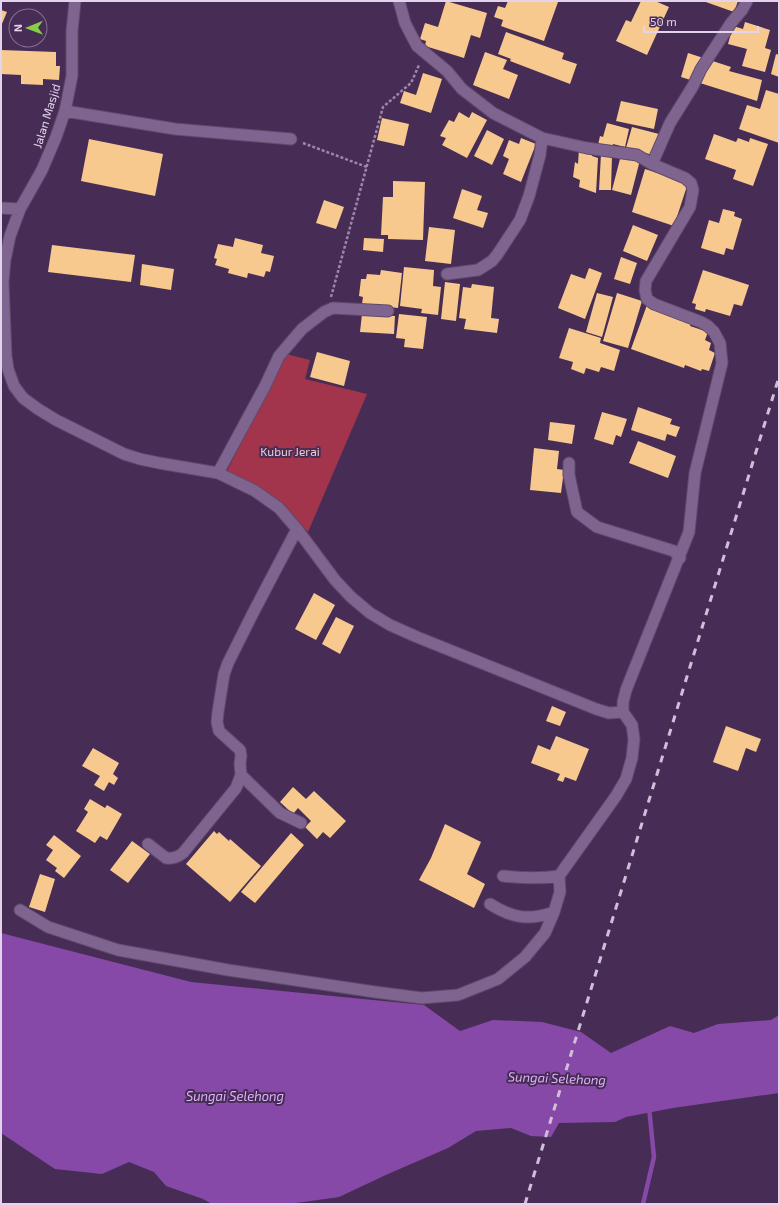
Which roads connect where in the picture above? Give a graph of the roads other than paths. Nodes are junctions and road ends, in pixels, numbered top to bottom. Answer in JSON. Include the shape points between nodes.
{"nodes":[{"id":1,"x":75,"y":1,"type":"edge"},
{"id":2,"x":399,"y":1,"type":"edge"},
{"id":3,"x":747,"y":1,"type":"edge"},
{"id":4,"x":65,"y":111,"type":"junction"},
{"id":5,"x":542,"y":138,"type":"junction"},
{"id":6,"x":291,"y":139,"type":"road end"},
{"id":7,"x":652,"y":164,"type":"junction"},
{"id":8,"x":1,"y":208,"type":"edge"},
{"id":9,"x":20,"y":209,"type":"junction"},
{"id":10,"x":447,"y":274,"type":"dead end"},
{"id":11,"x":388,"y":311,"type":"dead end"},
{"id":12,"x":569,"y":463,"type":"dead end"},
{"id":13,"x":218,"y":473,"type":"junction"},
{"id":14,"x":297,"y":529,"type":"junction"},
{"id":15,"x":680,"y":558,"type":"junction"},
{"id":16,"x":623,"y":712,"type":"junction"},
{"id":17,"x":241,"y":775,"type":"junction"},
{"id":18,"x":301,"y":823,"type":"dead end"},
{"id":19,"x":148,"y":844,"type":"dead end"},
{"id":20,"x":503,"y":876,"type":"dead end"},
{"id":21,"x":559,"y":876,"type":"junction"},
{"id":22,"x":490,"y":904,"type":"dead end"},
{"id":23,"x":20,"y":910,"type":"dead end"},
{"id":24,"x":554,"y":912,"type":"junction"}],
"edges":[{"from":1,"to":4,"type":"street","name":"Jalan Masjid","via":[[72,76]]},
{"from":2,"to":5,"type":"street","via":[[405,24],[417,46],[425,54],[447,71],[462,89],[493,113]]},
{"from":3,"to":7,"type":"street","via":[[701,69],[670,123]]},
{"from":4,"to":6,"type":"street","via":[[175,129]]},
{"from":4,"to":9,"type":"street","name":"Jalan Masjid","via":[[42,170]]},
{"from":5,"to":7,"type":"street","via":[[637,155]]},
{"from":5,"to":10,"type":"street","via":[[540,155],[520,220],[497,255],[478,270]]},
{"from":7,"to":15,"type":"street","via":[[685,178],[691,183],[693,190],[690,207],[646,281],[647,298],[654,304],[708,326],[720,343],[722,363],[695,473],[689,532]]},
{"from":8,"to":9,"type":"street"},
{"from":9,"to":13,"type":"street","name":"Jalan Masjid","via":[[10,236],[3,282],[6,356],[14,386],[23,398],[38,409],[124,454]]},
{"from":11,"to":13,"type":"street","via":[[333,308],[302,329],[279,356]]},
{"from":12,"to":15,"type":"street","via":[[577,512],[597,527],[674,551]]},
{"from":13,"to":14,"type":"street","name":"Jalan Masjid","via":[[255,491],[279,508]]},
{"from":14,"to":16,"type":"street","name":"Jalan Masjid","via":[[350,597],[390,625],[596,710],[609,713]]},
{"from":14,"to":17,"type":"street","via":[[224,674],[217,722],[219,731],[240,750]]},
{"from":15,"to":16,"type":"street","via":[[626,690]]},
{"from":16,"to":21,"type":"street","via":[[632,725],[634,739],[626,779]]},
{"from":17,"to":18,"type":"street","via":[[280,812]]},
{"from":17,"to":19,"type":"street","via":[[236,788],[179,856],[166,858]]},
{"from":20,"to":21,"type":"street","via":[[527,879]]},
{"from":21,"to":24,"type":"street","via":[[560,892]]},
{"from":22,"to":24,"type":"street","via":[[521,917],[542,916]]},
{"from":23,"to":24,"type":"street","via":[[48,928],[118,950],[228,970],[422,998],[458,995],[498,979],[525,958],[545,933]]}]}
